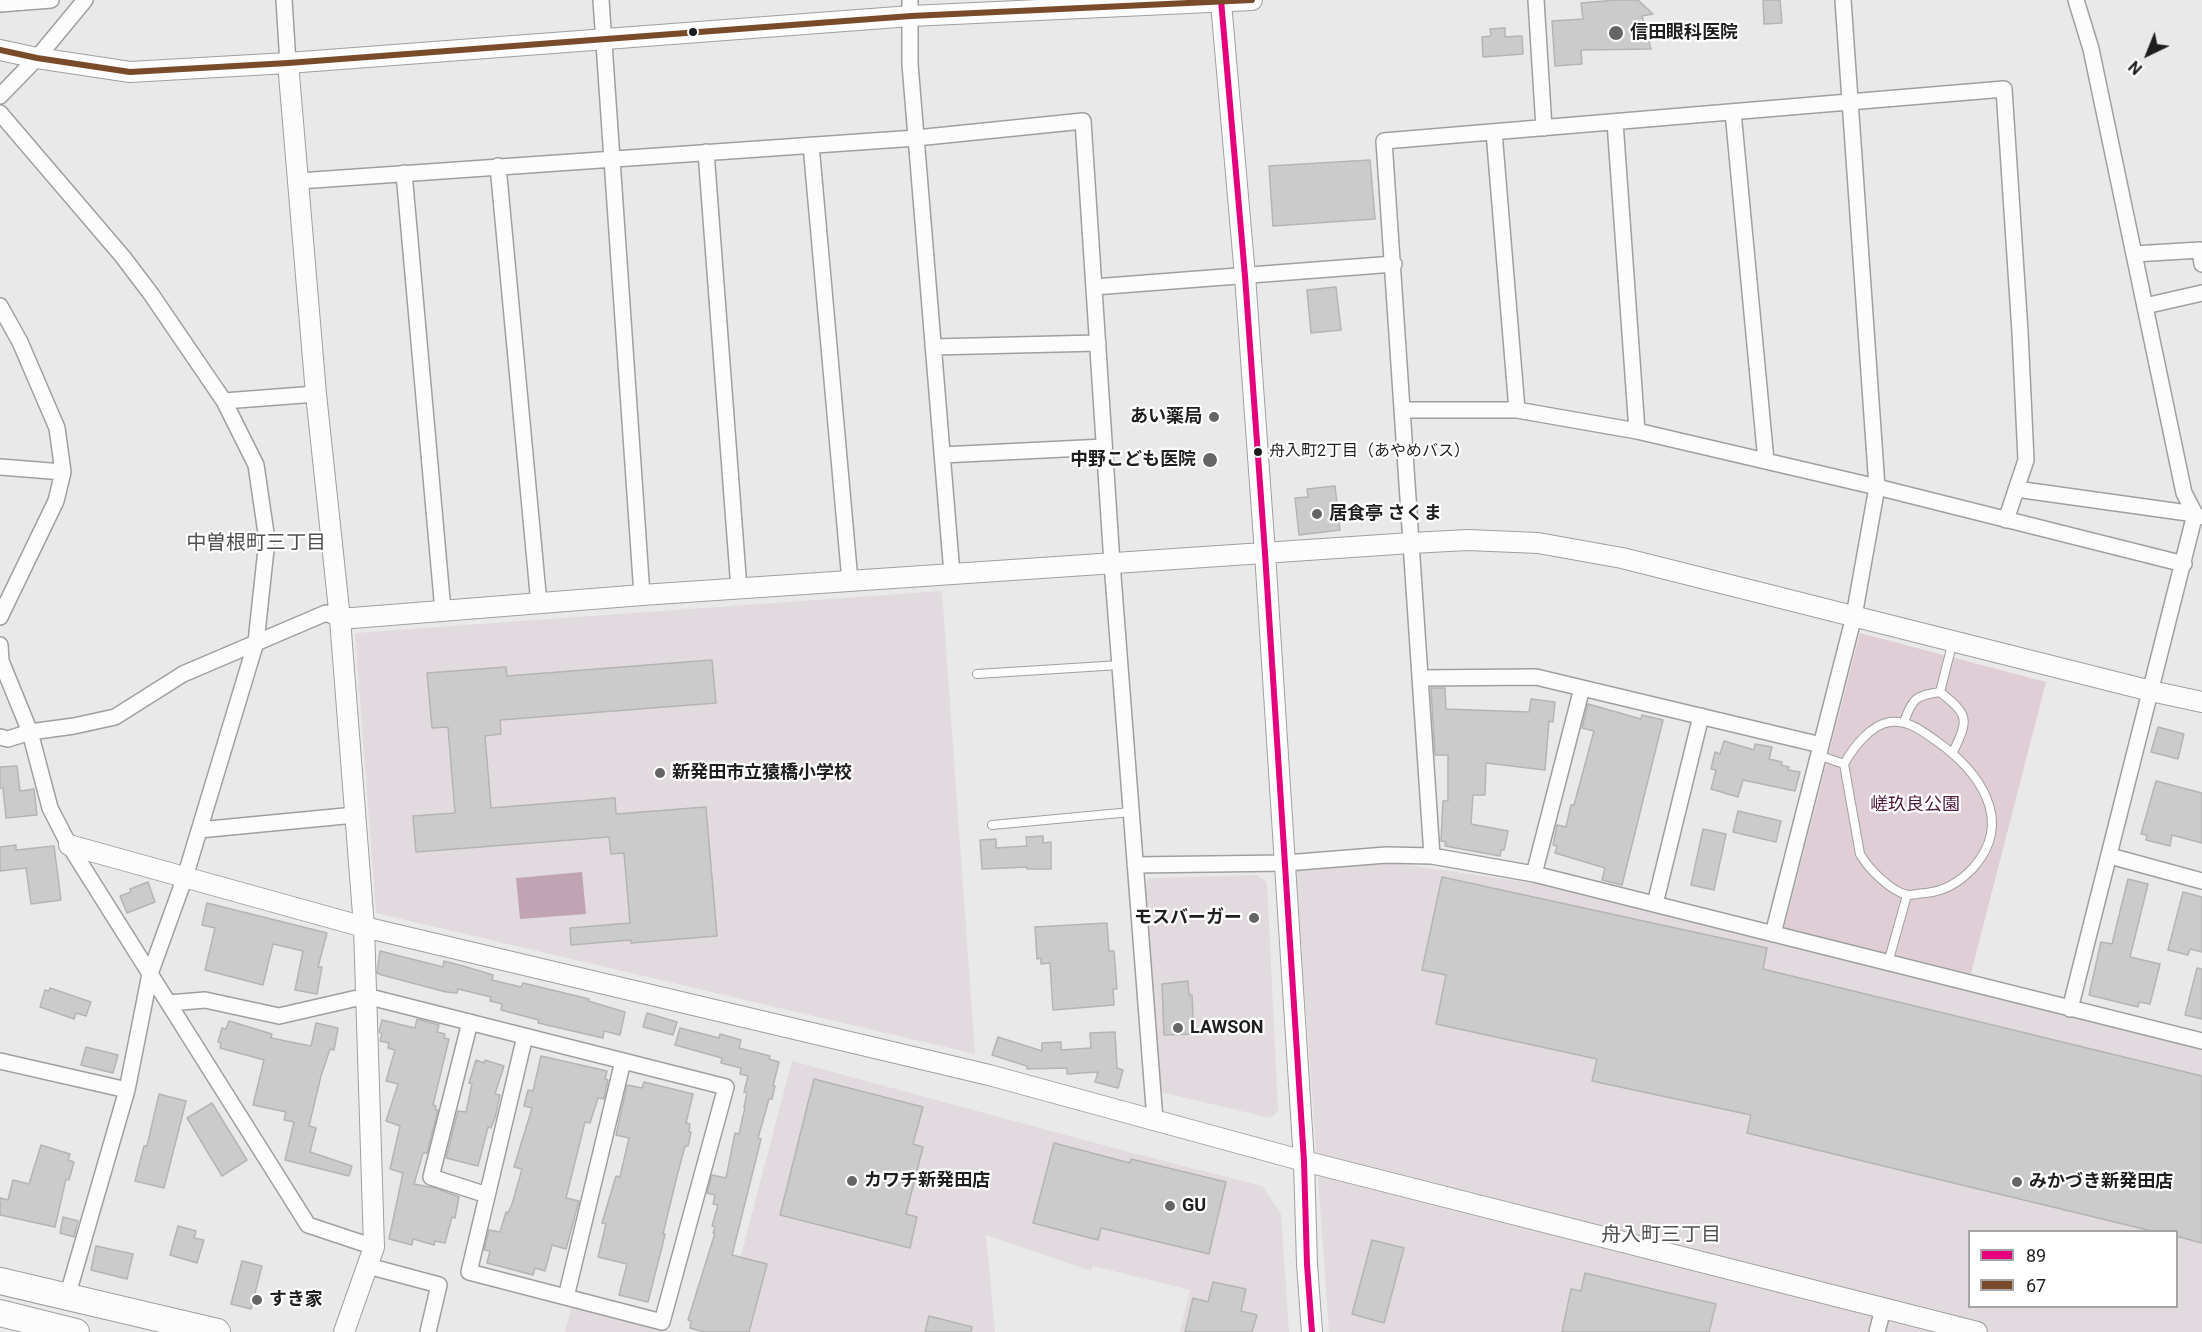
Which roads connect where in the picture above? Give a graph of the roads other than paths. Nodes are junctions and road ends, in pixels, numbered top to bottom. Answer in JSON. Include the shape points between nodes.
{"nodes":[{"id":1,"x":51,"y":0,"type":"edge"},
{"id":2,"x":85,"y":0,"type":"edge"},
{"id":3,"x":284,"y":0,"type":"edge"},
{"id":4,"x":601,"y":0,"type":"edge"},
{"id":5,"x":1252,"y":0,"type":"edge"},
{"id":6,"x":1536,"y":0,"type":"edge"},
{"id":7,"x":1843,"y":0,"type":"edge"},
{"id":8,"x":2076,"y":0,"type":"edge"},
{"id":9,"x":1221,"y":1,"type":"edge"},
{"id":10,"x":0,"y":4,"type":"edge"},
{"id":11,"x":910,"y":8,"type":"edge"},
{"id":12,"x":604,"y":40,"type":"junction"},
{"id":13,"x":0,"y":50,"type":"edge"},
{"id":14,"x":38,"y":58,"type":"junction"},
{"id":15,"x":288,"y":63,"type":"junction"},
{"id":16,"x":0,"y":96,"type":"edge"},
{"id":17,"x":1852,"y":101,"type":"junction"},
{"id":18,"x":1733,"y":112,"type":"junction"},
{"id":19,"x":0,"y":113,"type":"edge"},
{"id":20,"x":1615,"y":122,"type":"junction"},
{"id":21,"x":1544,"y":128,"type":"junction"},
{"id":22,"x":1494,"y":132,"type":"junction"},
{"id":23,"x":916,"y":138,"type":"junction"},
{"id":24,"x":811,"y":145,"type":"junction"},
{"id":25,"x":706,"y":152,"type":"junction"},
{"id":26,"x":612,"y":158,"type":"junction"},
{"id":27,"x":498,"y":166,"type":"junction"},
{"id":28,"x":404,"y":173,"type":"junction"},
{"id":29,"x":299,"y":181,"type":"junction"},
{"id":30,"x":2134,"y":254,"type":"junction"},
{"id":31,"x":1394,"y":264,"type":"junction"},
{"id":32,"x":2202,"y":264,"type":"edge"},
{"id":33,"x":1245,"y":276,"type":"junction"},
{"id":34,"x":1094,"y":287,"type":"junction"},
{"id":35,"x":2202,"y":293,"type":"edge"},
{"id":36,"x":0,"y":306,"type":"edge"},
{"id":37,"x":2145,"y":306,"type":"junction"},
{"id":38,"x":1098,"y":343,"type":"junction"},
{"id":39,"x":933,"y":346,"type":"junction"},
{"id":40,"x":316,"y":394,"type":"junction"},
{"id":41,"x":224,"y":401,"type":"junction"},
{"id":42,"x":1405,"y":410,"type":"junction"},
{"id":43,"x":1517,"y":410,"type":"junction"},
{"id":44,"x":1637,"y":431,"type":"junction"},
{"id":45,"x":1104,"y":447,"type":"junction"},
{"id":46,"x":942,"y":455,"type":"junction"},
{"id":47,"x":1766,"y":461,"type":"junction"},
{"id":48,"x":0,"y":467,"type":"edge"},
{"id":49,"x":63,"y":472,"type":"junction"},
{"id":50,"x":1877,"y":487,"type":"junction"},
{"id":51,"x":2016,"y":489,"type":"junction"},
{"id":52,"x":2198,"y":516,"type":"edge"},
{"id":53,"x":2006,"y":520,"type":"junction"},
{"id":54,"x":1411,"y":543,"type":"junction"},
{"id":55,"x":1265,"y":553,"type":"junction"},
{"id":56,"x":1112,"y":563,"type":"junction"},
{"id":57,"x":2184,"y":564,"type":"junction"},
{"id":58,"x":952,"y":574,"type":"junction"},
{"id":59,"x":850,"y":581,"type":"junction"},
{"id":60,"x":739,"y":589,"type":"junction"},
{"id":61,"x":642,"y":595,"type":"junction"},
{"id":62,"x":540,"y":604,"type":"junction"},
{"id":63,"x":443,"y":611,"type":"junction"},
{"id":64,"x":1854,"y":616,"type":"junction"},
{"id":65,"x":0,"y":617,"type":"edge"},
{"id":66,"x":340,"y":619,"type":"junction"},
{"id":67,"x":1953,"y":641,"type":"junction"},
{"id":68,"x":256,"y":642,"type":"junction"},
{"id":69,"x":0,"y":645,"type":"edge"},
{"id":70,"x":1120,"y":665,"type":"junction"},
{"id":71,"x":976,"y":674,"type":"dead end"},
{"id":72,"x":1420,"y":678,"type":"junction"},
{"id":73,"x":1582,"y":688,"type":"junction"},
{"id":74,"x":2151,"y":691,"type":"junction"},
{"id":75,"x":1940,"y":692,"type":"junction"},
{"id":76,"x":2202,"y":702,"type":"edge"},
{"id":77,"x":1701,"y":716,"type":"junction"},
{"id":78,"x":1904,"y":722,"type":"junction"},
{"id":79,"x":30,"y":732,"type":"junction"},
{"id":80,"x":0,"y":737,"type":"edge"},
{"id":81,"x":1820,"y":750,"type":"junction"},
{"id":82,"x":1953,"y":752,"type":"junction"},
{"id":83,"x":1844,"y":764,"type":"junction"},
{"id":84,"x":1131,"y":812,"type":"junction"},
{"id":85,"x":355,"y":815,"type":"junction"},
{"id":86,"x":992,"y":825,"type":"dead end"},
{"id":87,"x":199,"y":830,"type":"junction"},
{"id":88,"x":69,"y":845,"type":"junction"},
{"id":89,"x":1432,"y":856,"type":"junction"},
{"id":90,"x":2110,"y":856,"type":"junction"},
{"id":91,"x":1286,"y":863,"type":"junction"},
{"id":92,"x":1135,"y":865,"type":"junction"},
{"id":93,"x":1534,"y":874,"type":"junction"},
{"id":94,"x":185,"y":877,"type":"junction"},
{"id":95,"x":2202,"y":881,"type":"edge"},
{"id":96,"x":1907,"y":895,"type":"junction"},
{"id":97,"x":1655,"y":904,"type":"junction"},
{"id":98,"x":364,"y":927,"type":"junction"},
{"id":99,"x":1773,"y":934,"type":"junction"},
{"id":100,"x":1888,"y":963,"type":"junction"},
{"id":101,"x":150,"y":974,"type":"junction"},
{"id":102,"x":366,"y":996,"type":"junction"},
{"id":103,"x":169,"y":1003,"type":"junction"},
{"id":104,"x":2070,"y":1009,"type":"junction"},
{"id":105,"x":470,"y":1022,"type":"junction"},
{"id":106,"x":525,"y":1036,"type":"junction"},
{"id":107,"x":2202,"y":1041,"type":"edge"},
{"id":108,"x":0,"y":1061,"type":"edge"},
{"id":109,"x":623,"y":1061,"type":"junction"},
{"id":110,"x":127,"y":1090,"type":"junction"},
{"id":111,"x":1155,"y":1120,"type":"junction"},
{"id":112,"x":1304,"y":1161,"type":"junction"},
{"id":113,"x":487,"y":1195,"type":"junction"},
{"id":114,"x":374,"y":1247,"type":"junction"},
{"id":115,"x":368,"y":1266,"type":"junction"},
{"id":116,"x":0,"y":1281,"type":"edge"},
{"id":117,"x":67,"y":1297,"type":"junction"},
{"id":118,"x":567,"y":1297,"type":"junction"},
{"id":119,"x":1883,"y":1309,"type":"junction"},
{"id":120,"x":0,"y":1313,"type":"edge"},
{"id":121,"x":69,"y":1331,"type":"edge"},
{"id":122,"x":217,"y":1332,"type":"edge"},
{"id":123,"x":344,"y":1332,"type":"edge"},
{"id":124,"x":428,"y":1332,"type":"edge"},
{"id":125,"x":1312,"y":1332,"type":"edge"},
{"id":126,"x":1877,"y":1332,"type":"edge"},
{"id":127,"x":1977,"y":1332,"type":"edge"}],
"edges":[{"from":1,"to":10,"type":"street"},
{"from":2,"to":14,"type":"street"},
{"from":3,"to":15,"type":"street"},
{"from":4,"to":12,"type":"street"},
{"from":5,"to":9,"type":"street"},
{"from":6,"to":21,"type":"street"},
{"from":7,"to":17,"type":"street"},
{"from":8,"to":30,"type":"street","via":[[2091,49]]},
{"from":9,"to":11,"type":"street"},
{"from":9,"to":33,"type":"street"},
{"from":11,"to":12,"type":"street"},
{"from":11,"to":23,"type":"street"},
{"from":12,"to":15,"type":"street"},
{"from":12,"to":26,"type":"street"},
{"from":13,"to":14,"type":"street"},
{"from":14,"to":15,"type":"street","via":[[130,72]]},
{"from":14,"to":16,"type":"street"},
{"from":15,"to":29,"type":"street"},
{"from":17,"to":18,"type":"street"},
{"from":17,"to":50,"type":"street"},
{"from":17,"to":51,"type":"street","via":[[2004,89],[2026,460]]},
{"from":18,"to":20,"type":"street"},
{"from":18,"to":47,"type":"street"},
{"from":19,"to":41,"type":"street","via":[[137,275]]},
{"from":20,"to":21,"type":"street"},
{"from":20,"to":44,"type":"street"},
{"from":21,"to":22,"type":"street"},
{"from":22,"to":31,"type":"street","via":[[1384,141]]},
{"from":22,"to":43,"type":"street"},
{"from":23,"to":24,"type":"street"},
{"from":23,"to":34,"type":"street","via":[[1083,120]]},
{"from":23,"to":39,"type":"street"},
{"from":24,"to":25,"type":"street"},
{"from":24,"to":59,"type":"street"},
{"from":25,"to":26,"type":"street"},
{"from":25,"to":60,"type":"street"},
{"from":26,"to":27,"type":"street"},
{"from":26,"to":61,"type":"street"},
{"from":27,"to":28,"type":"street"},
{"from":27,"to":62,"type":"street"},
{"from":28,"to":29,"type":"street"},
{"from":28,"to":63,"type":"street"},
{"from":29,"to":40,"type":"street"},
{"from":30,"to":32,"type":"street","via":[[2200,250]]},
{"from":30,"to":37,"type":"street"},
{"from":31,"to":33,"type":"street"},
{"from":31,"to":42,"type":"street"},
{"from":33,"to":34,"type":"street"},
{"from":33,"to":55,"type":"street"},
{"from":34,"to":38,"type":"street"},
{"from":35,"to":37,"type":"street"},
{"from":36,"to":49,"type":"street","via":[[57,428]]},
{"from":37,"to":52,"type":"street","via":[[2184,493]]},
{"from":38,"to":39,"type":"street"},
{"from":38,"to":45,"type":"street"},
{"from":39,"to":46,"type":"street"},
{"from":40,"to":41,"type":"street"},
{"from":40,"to":66,"type":"street"},
{"from":41,"to":68,"type":"street","via":[[256,465],[267,540]]},
{"from":42,"to":43,"type":"street"},
{"from":42,"to":54,"type":"street"},
{"from":43,"to":44,"type":"street"},
{"from":44,"to":47,"type":"street"},
{"from":45,"to":46,"type":"street"},
{"from":45,"to":56,"type":"street"},
{"from":46,"to":58,"type":"street"},
{"from":47,"to":50,"type":"street"},
{"from":48,"to":49,"type":"street"},
{"from":49,"to":65,"type":"street","via":[[56,501]]},
{"from":50,"to":53,"type":"street"},
{"from":50,"to":64,"type":"street"},
{"from":51,"to":52,"type":"street"},
{"from":51,"to":53,"type":"street"},
{"from":52,"to":57,"type":"street"},
{"from":53,"to":57,"type":"street"},
{"from":54,"to":55,"type":"street"},
{"from":54,"to":64,"type":"street","via":[[1538,543],[1622,558]]},
{"from":54,"to":72,"type":"street"},
{"from":55,"to":56,"type":"street"},
{"from":55,"to":91,"type":"street"},
{"from":56,"to":58,"type":"street"},
{"from":56,"to":70,"type":"street"},
{"from":57,"to":74,"type":"street"},
{"from":58,"to":59,"type":"street"},
{"from":59,"to":60,"type":"street"},
{"from":60,"to":61,"type":"street"},
{"from":61,"to":62,"type":"street"},
{"from":62,"to":63,"type":"street"},
{"from":63,"to":66,"type":"street"},
{"from":64,"to":67,"type":"street"},
{"from":64,"to":81,"type":"street"},
{"from":66,"to":68,"type":"street","via":[[326,613]]},
{"from":66,"to":85,"type":"street"},
{"from":67,"to":74,"type":"street"},
{"from":67,"to":75,"type":"lane"},
{"from":68,"to":79,"type":"street","via":[[183,674],[115,717]]},
{"from":68,"to":87,"type":"street"},
{"from":69,"to":79,"type":"street","via":[[1,661]]},
{"from":70,"to":71,"type":"lane"},
{"from":70,"to":84,"type":"street"},
{"from":72,"to":73,"type":"street","via":[[1536,677]]},
{"from":72,"to":89,"type":"street"},
{"from":73,"to":77,"type":"street"},
{"from":73,"to":93,"type":"street"},
{"from":74,"to":76,"type":"street"},
{"from":74,"to":90,"type":"street"},
{"from":75,"to":78,"type":"lane","via":[[1917,697]]},
{"from":75,"to":82,"type":"lane","via":[[1959,707],[1963,717],[1964,729]]},
{"from":77,"to":81,"type":"street"},
{"from":77,"to":97,"type":"street"},
{"from":78,"to":82,"type":"lane"},
{"from":78,"to":83,"type":"lane","via":[[1889,722],[1871,731]]},
{"from":79,"to":80,"type":"street","via":[[8,739]]},
{"from":79,"to":88,"type":"street","via":[[50,808]]},
{"from":81,"to":83,"type":"lane"},
{"from":81,"to":99,"type":"street"},
{"from":82,"to":96,"type":"lane","via":[[1970,770],[1991,807],[1994,824],[1988,845],[1979,862],[1958,882],[1940,892]]},
{"from":83,"to":96,"type":"lane","via":[[1860,854],[1881,880]]},
{"from":84,"to":86,"type":"lane"},
{"from":84,"to":92,"type":"street"},
{"from":85,"to":87,"type":"street"},
{"from":85,"to":98,"type":"street"},
{"from":87,"to":94,"type":"street"},
{"from":88,"to":94,"type":"street"},
{"from":88,"to":101,"type":"street"},
{"from":89,"to":91,"type":"street","via":[[1386,855]]},
{"from":89,"to":93,"type":"street"},
{"from":90,"to":95,"type":"street"},
{"from":90,"to":104,"type":"street"},
{"from":91,"to":92,"type":"street"},
{"from":91,"to":112,"type":"street"},
{"from":92,"to":111,"type":"street"},
{"from":93,"to":97,"type":"street"},
{"from":94,"to":98,"type":"street"},
{"from":94,"to":101,"type":"street"},
{"from":96,"to":100,"type":"lane"},
{"from":97,"to":99,"type":"street"},
{"from":98,"to":102,"type":"street"},
{"from":98,"to":111,"type":"street","via":[[989,1075]]},
{"from":99,"to":100,"type":"street"},
{"from":100,"to":104,"type":"street"},
{"from":101,"to":103,"type":"street"},
{"from":101,"to":110,"type":"street"},
{"from":102,"to":103,"type":"street","via":[[279,1016],[205,1000]]},
{"from":102,"to":105,"type":"street"},
{"from":102,"to":114,"type":"street"},
{"from":103,"to":114,"type":"street","via":[[308,1225]]},
{"from":104,"to":107,"type":"street"},
{"from":105,"to":106,"type":"street"},
{"from":105,"to":113,"type":"street","via":[[431,1177]]},
{"from":106,"to":109,"type":"street"},
{"from":106,"to":113,"type":"street"},
{"from":108,"to":110,"type":"street"},
{"from":109,"to":118,"type":"street"},
{"from":109,"to":118,"type":"street","via":[[726,1087],[662,1322]]},
{"from":110,"to":117,"type":"street"},
{"from":111,"to":112,"type":"street"},
{"from":112,"to":119,"type":"street"},
{"from":112,"to":125,"type":"street"},
{"from":113,"to":118,"type":"street","via":[[469,1272]]},
{"from":114,"to":115,"type":"street"},
{"from":115,"to":123,"type":"street"},
{"from":115,"to":124,"type":"street","via":[[439,1285]]},
{"from":116,"to":117,"type":"highway"},
{"from":117,"to":122,"type":"highway"},
{"from":119,"to":126,"type":"street"},
{"from":119,"to":127,"type":"street"},
{"from":120,"to":121,"type":"highway"}]}
